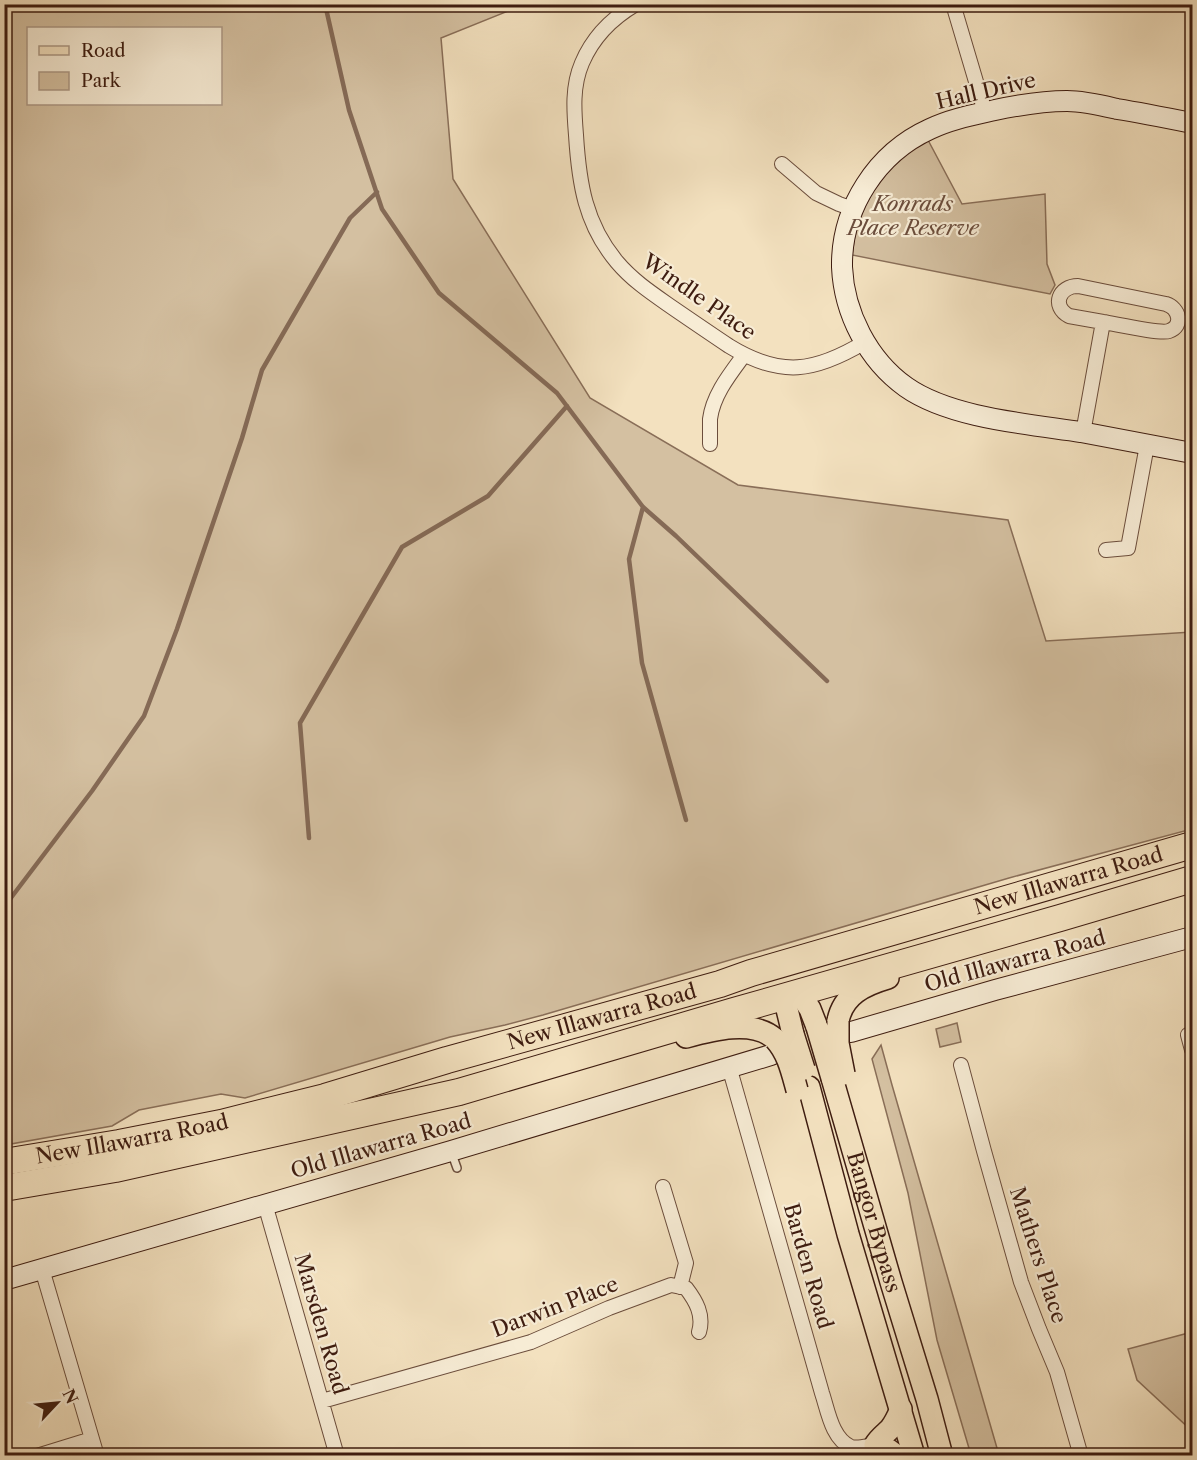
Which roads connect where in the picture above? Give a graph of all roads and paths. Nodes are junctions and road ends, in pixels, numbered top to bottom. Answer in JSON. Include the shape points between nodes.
{"nodes":[{"id":1,"x":636,"y":4,"type":"edge"},
{"id":2,"x":953,"y":4,"type":"edge"},
{"id":3,"x":985,"y":112,"type":"junction"},
{"id":4,"x":1192,"y":123,"type":"edge"},
{"id":5,"x":782,"y":164,"type":"dead end"},
{"id":6,"x":853,"y":209,"type":"junction"},
{"id":7,"x":1104,"y":322,"type":"junction"},
{"id":8,"x":865,"y":342,"type":"junction"},
{"id":9,"x":744,"y":355,"type":"junction"},
{"id":10,"x":1083,"y":433,"type":"junction"},
{"id":11,"x":710,"y":444,"type":"dead end"},
{"id":12,"x":1147,"y":445,"type":"junction"},
{"id":13,"x":1192,"y":453,"type":"edge"},
{"id":14,"x":1106,"y":550,"type":"dead end"},
{"id":15,"x":1192,"y":845,"type":"edge"},
{"id":16,"x":1192,"y":879,"type":"edge"},
{"id":17,"x":1192,"y":937,"type":"edge"},
{"id":18,"x":947,"y":951,"type":"junction"},
{"id":19,"x":779,"y":966,"type":"junction"},
{"id":20,"x":792,"y":995,"type":"junction"},
{"id":21,"x":835,"y":1026,"type":"junction"},
{"id":22,"x":1190,"y":1034,"type":"edge"},
{"id":23,"x":638,"y":1040,"type":"junction"},
{"id":24,"x":780,"y":1043,"type":"junction"},
{"id":25,"x":1192,"y":1050,"type":"edge"},
{"id":26,"x":962,"y":1065,"type":"dead end"},
{"id":27,"x":727,"y":1068,"type":"junction"},
{"id":28,"x":4,"y":1162,"type":"edge"},
{"id":29,"x":663,"y":1187,"type":"dead end"},
{"id":30,"x":4,"y":1188,"type":"edge"},
{"id":31,"x":265,"y":1204,"type":"junction"},
{"id":32,"x":42,"y":1269,"type":"junction"},
{"id":33,"x":4,"y":1280,"type":"edge"},
{"id":34,"x":680,"y":1287,"type":"junction"},
{"id":35,"x":699,"y":1332,"type":"dead end"},
{"id":36,"x":322,"y":1401,"type":"junction"},
{"id":37,"x":901,"y":1409,"type":"junction"},
{"id":38,"x":92,"y":1439,"type":"junction"},
{"id":39,"x":875,"y":1445,"type":"junction"},
{"id":40,"x":37,"y":1455,"type":"edge"},
{"id":41,"x":97,"y":1455,"type":"edge"},
{"id":42,"x":337,"y":1455,"type":"edge"},
{"id":43,"x":897,"y":1455,"type":"edge"},
{"id":44,"x":914,"y":1455,"type":"edge"},
{"id":45,"x":942,"y":1455,"type":"edge"},
{"id":46,"x":1082,"y":1455,"type":"edge"}],
"edges":[{"from":1,"to":9,"type":"street","name":"Windle Place","via":[[598,35],[576,80],[577,158],[587,209],[607,249],[626,272]]},
{"from":2,"to":3,"type":"street"},
{"from":3,"to":4,"type":"street","name":"Hall Drive","via":[[1070,101]]},
{"from":3,"to":6,"type":"street","name":"Hall Drive","via":[[929,129],[897,149],[871,178]]},
{"from":5,"to":6,"type":"street","via":[[816,193]]},
{"from":6,"to":8,"type":"street","name":"Hall Drive","via":[[844,238],[843,277],[853,318]]},
{"from":7,"to":7,"type":"street","via":[[1065,314],[1059,305],[1062,292],[1078,286],[1166,304],[1174,308],[1178,317],[1177,324],[1163,332]]},
{"from":7,"to":10,"type":"street"},
{"from":8,"to":9,"type":"street","name":"Windle Place","via":[[836,358],[800,367],[769,365]]},
{"from":8,"to":10,"type":"street","name":"Hall Drive","via":[[894,377],[937,403]]},
{"from":9,"to":11,"type":"street","via":[[713,406]]},
{"from":10,"to":12,"type":"street","name":"Hall Drive"},
{"from":12,"to":13,"type":"street","name":"Hall Drive"},
{"from":12,"to":14,"type":"street","via":[[1128,548]]},
{"from":15,"to":19,"type":"highway","name":"New Illawarra Road"},
{"from":16,"to":18,"type":"highway","name":"New Illawarra Road"},
{"from":17,"to":21,"type":"street","name":"Old Illawarra Road"},
{"from":18,"to":20,"type":"highway","name":"New Illawarra Road"},
{"from":18,"to":21,"type":"main road","via":[[924,969],[859,989],[842,1007]]},
{"from":19,"to":20,"type":"highway"},
{"from":19,"to":28,"type":"highway","name":"New Illawarra Road","via":[[326,1097],[221,1123]]},
{"from":20,"to":21,"type":"main road","name":"Bangor Bypass"},
{"from":20,"to":23,"type":"highway","name":"New Illawarra Road"},
{"from":20,"to":24,"type":"main road","name":"Bangor Bypass"},
{"from":21,"to":45,"type":"main road","name":"Bangor Bypass","bridge":true,"via":[[838,1076],[861,1179]]},
{"from":22,"to":25,"type":"street"},
{"from":23,"to":24,"type":"main road","via":[[663,1043],[710,1031],[744,1028],[766,1032]]},
{"from":23,"to":30,"type":"highway","name":"New Illawarra Road","via":[[459,1092],[115,1169]]},
{"from":24,"to":27,"type":"street","name":"Old Illawarra Road"},
{"from":24,"to":37,"type":"main road","name":"Bangor Bypass","bridge":true,"via":[[803,1088]]},
{"from":26,"to":46,"type":"street","name":"Mathers Place","via":[[1020,1282],[1057,1371]]},
{"from":27,"to":31,"type":"street","name":"Old Illawarra Road","via":[[454,1160]]},
{"from":27,"to":39,"type":"street","name":"Barden Road","via":[[835,1430],[852,1448]]},
{"from":29,"to":34,"type":"street","via":[[686,1263]]},
{"from":31,"to":32,"type":"street","name":"Old Illawarra Road"},
{"from":31,"to":36,"type":"street","name":"Marsden Road"},
{"from":32,"to":33,"type":"street","name":"Old Illawarra Road"},
{"from":32,"to":38,"type":"street"},
{"from":34,"to":35,"type":"street","via":[[686,1288],[697,1302]]},
{"from":34,"to":36,"type":"street","name":"Darwin Place","via":[[670,1285],[531,1342]]},
{"from":36,"to":42,"type":"street","name":"Marsden Road"},
{"from":37,"to":39,"type":"main road","via":[[894,1424]]},
{"from":37,"to":44,"type":"main road","name":"Bangor Bypass"},
{"from":38,"to":40,"type":"street"},
{"from":38,"to":41,"type":"street"},
{"from":39,"to":43,"type":"main road"}]}
